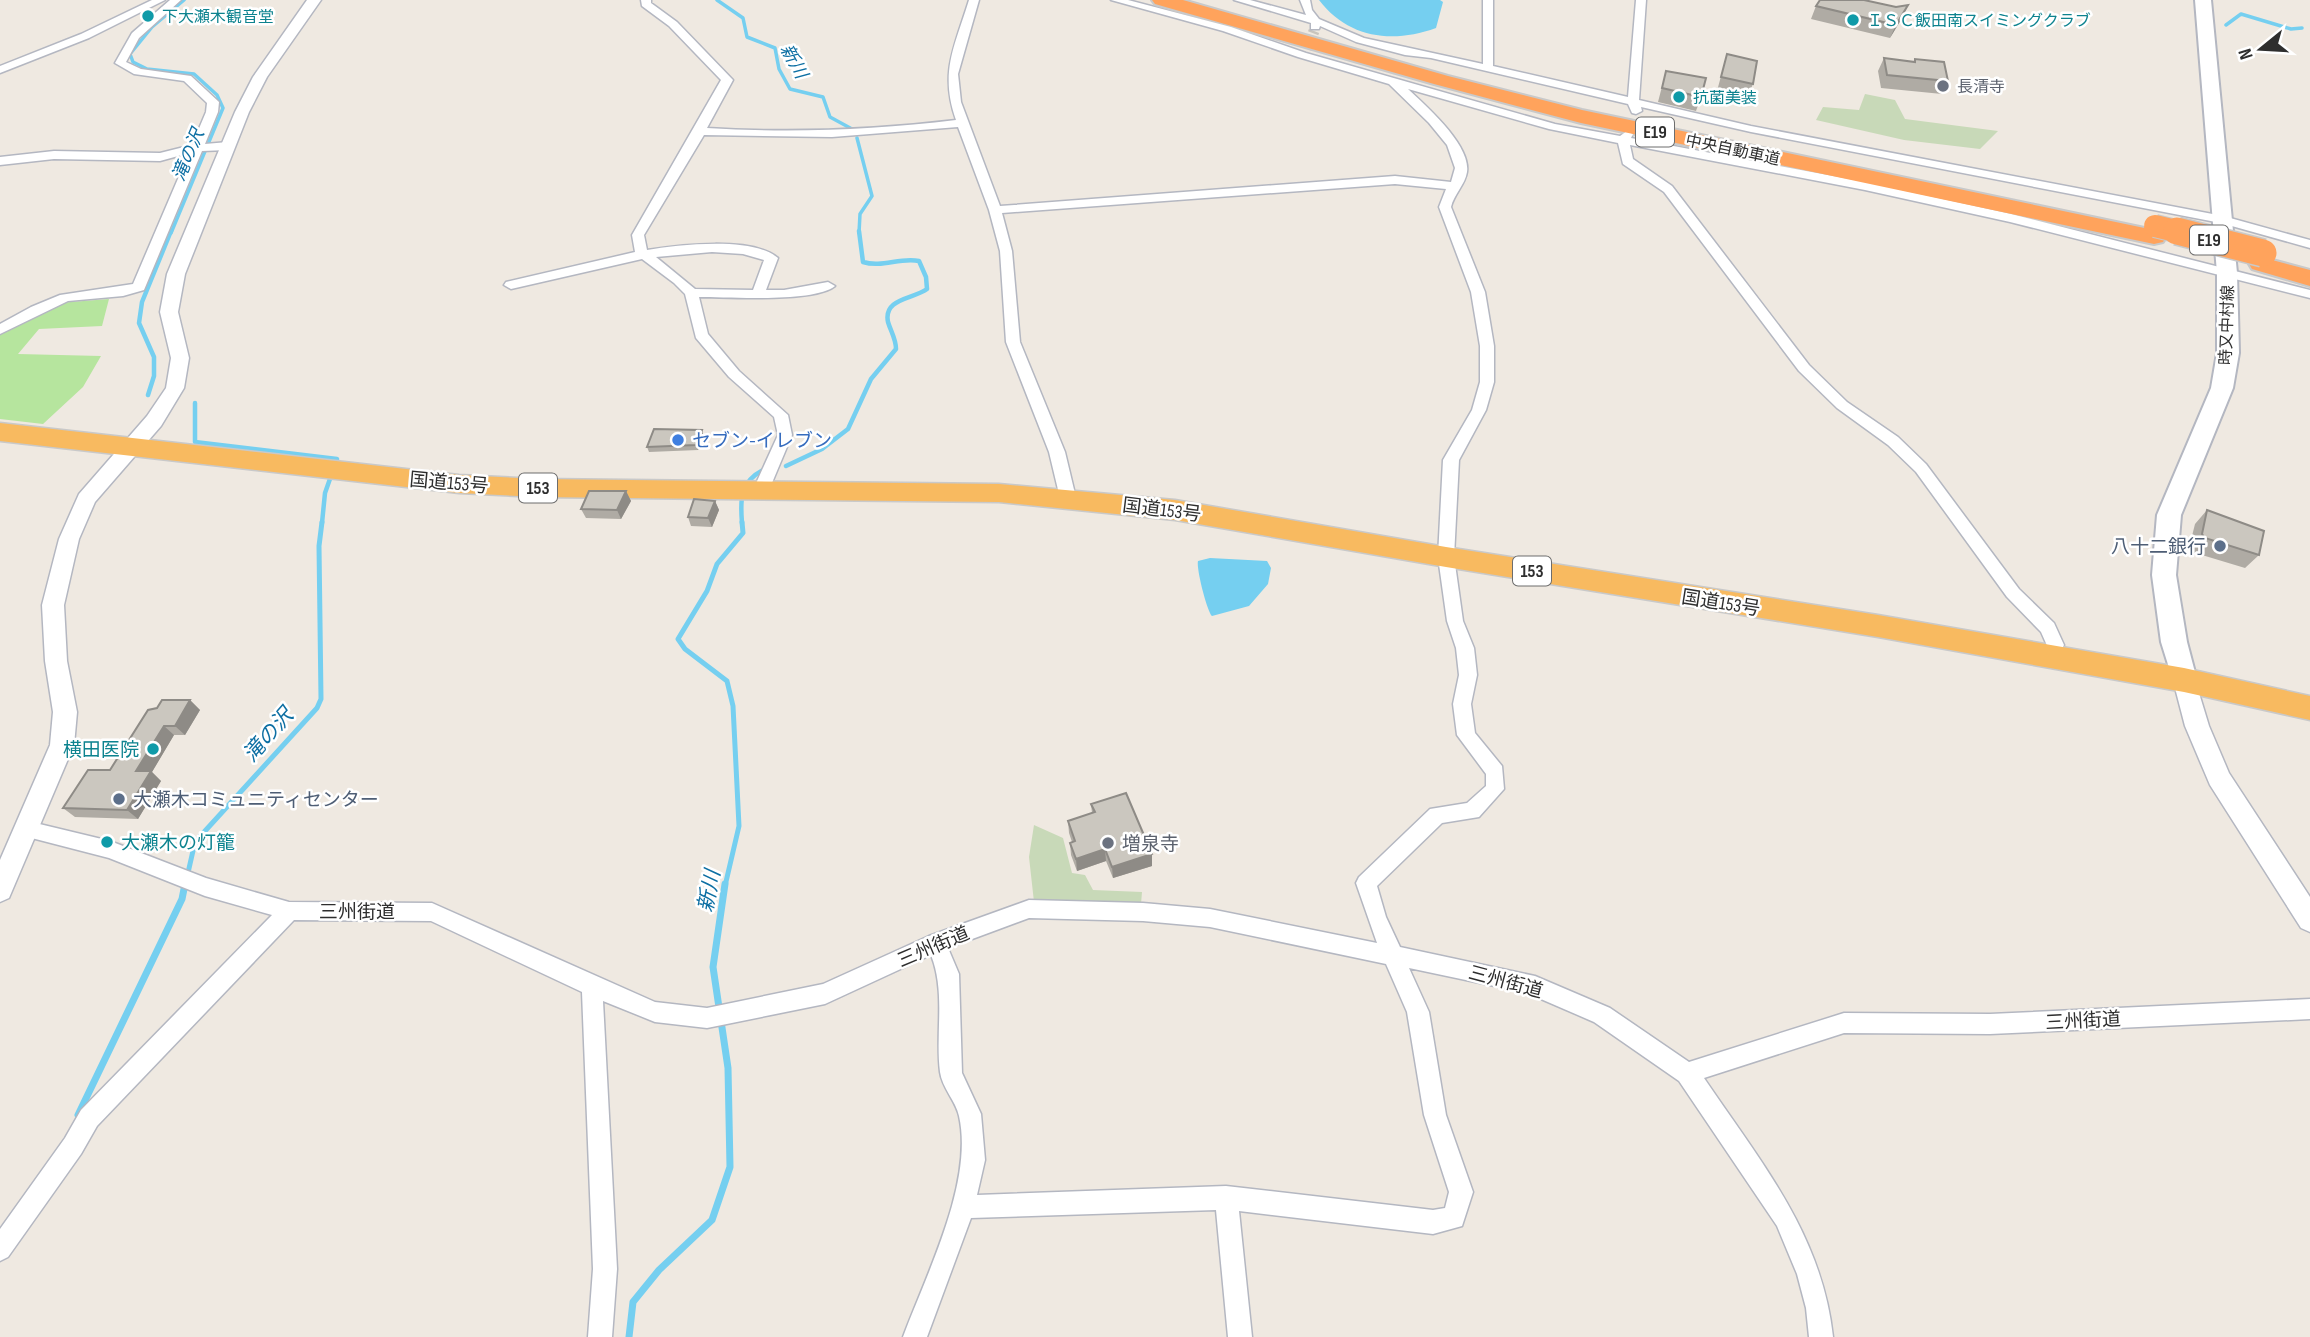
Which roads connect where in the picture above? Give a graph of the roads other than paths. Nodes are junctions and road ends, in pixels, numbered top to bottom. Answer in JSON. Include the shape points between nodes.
{"nodes":[{"id":1,"x":160,"y":0,"type":"edge"},
{"id":2,"x":176,"y":0,"type":"edge"},
{"id":3,"x":314,"y":0,"type":"edge"},
{"id":4,"x":646,"y":0,"type":"edge"},
{"id":5,"x":974,"y":0,"type":"edge"},
{"id":6,"x":1116,"y":0,"type":"edge"},
{"id":7,"x":1162,"y":0,"type":"edge"},
{"id":8,"x":1196,"y":0,"type":"edge"},
{"id":9,"x":1239,"y":0,"type":"edge"},
{"id":10,"x":1305,"y":0,"type":"edge"},
{"id":11,"x":1488,"y":0,"type":"edge"},
{"id":12,"x":1641,"y":0,"type":"edge"},
{"id":13,"x":2203,"y":0,"type":"edge"},
{"id":14,"x":1315,"y":26,"type":"junction"},
{"id":15,"x":0,"y":70,"type":"edge"},
{"id":16,"x":1488,"y":70,"type":"junction"},
{"id":17,"x":1391,"y":79,"type":"junction"},
{"id":18,"x":1634,"y":105,"type":"junction"},
{"id":19,"x":963,"y":123,"type":"junction"},
{"id":20,"x":700,"y":131,"type":"junction"},
{"id":21,"x":1626,"y":138,"type":"junction"},
{"id":22,"x":224,"y":147,"type":"junction"},
{"id":23,"x":198,"y":148,"type":"junction"},
{"id":24,"x":0,"y":161,"type":"edge"},
{"id":25,"x":1453,"y":186,"type":"junction"},
{"id":26,"x":995,"y":210,"type":"junction"},
{"id":27,"x":2223,"y":220,"type":"junction"},
{"id":28,"x":2155,"y":232,"type":"junction"},
{"id":29,"x":2310,"y":244,"type":"edge"},
{"id":30,"x":645,"y":255,"type":"junction"},
{"id":31,"x":2262,"y":259,"type":"junction"},
{"id":32,"x":2310,"y":267,"type":"edge"},
{"id":33,"x":2227,"y":273,"type":"junction"},
{"id":34,"x":2310,"y":278,"type":"edge"},
{"id":35,"x":511,"y":285,"type":"dead end"},
{"id":36,"x":828,"y":286,"type":"dead end"},
{"id":37,"x":691,"y":293,"type":"junction"},
{"id":38,"x":758,"y":293,"type":"junction"},
{"id":39,"x":2310,"y":294,"type":"edge"},
{"id":40,"x":0,"y":330,"type":"edge"},
{"id":41,"x":0,"y":432,"type":"edge"},
{"id":42,"x":131,"y":448,"type":"junction"},
{"id":43,"x":748,"y":490,"type":"junction"},
{"id":44,"x":1068,"y":498,"type":"junction"},
{"id":45,"x":1446,"y":557,"type":"junction"},
{"id":46,"x":2055,"y":645,"type":"dead end"},
{"id":47,"x":2184,"y":680,"type":"junction"},
{"id":48,"x":2310,"y":708,"type":"edge"},
{"id":49,"x":27,"y":829,"type":"junction"},
{"id":50,"x":0,"y":890,"type":"edge"},
{"id":51,"x":289,"y":911,"type":"junction"},
{"id":52,"x":2310,"y":920,"type":"edge"},
{"id":53,"x":936,"y":943,"type":"junction"},
{"id":54,"x":1393,"y":955,"type":"junction"},
{"id":55,"x":592,"y":986,"type":"junction"},
{"id":56,"x":2310,"y":1009,"type":"edge"},
{"id":57,"x":1687,"y":1073,"type":"junction"},
{"id":58,"x":1226,"y":1198,"type":"junction"},
{"id":59,"x":963,"y":1207,"type":"junction"},
{"id":60,"x":0,"y":1249,"type":"edge"},
{"id":61,"x":600,"y":1337,"type":"edge"},
{"id":62,"x":915,"y":1337,"type":"edge"},
{"id":63,"x":1240,"y":1337,"type":"edge"},
{"id":64,"x":1821,"y":1337,"type":"edge"}],
"edges":[{"from":1,"to":15,"type":"street"},
{"from":2,"to":23,"type":"street","via":[[130,41],[120,63],[138,72],[187,78],[213,102]]},
{"from":3,"to":22,"type":"street","via":[[260,77]]},
{"from":4,"to":20,"type":"street","via":[[727,80]]},
{"from":5,"to":19,"type":"street","via":[[952,74]]},
{"from":6,"to":17,"type":"street"},
{"from":7,"to":28,"type":"highway","name":"中央自動車道","number":"E19","via":[[1581,116]]},
{"from":8,"to":28,"type":"highway","name":"中央自動車道","number":"E19","via":[[1406,61],[1599,110]]},
{"from":9,"to":14,"type":"street"},
{"from":10,"to":14,"type":"street"},
{"from":11,"to":16,"type":"street"},
{"from":12,"to":18,"type":"street"},
{"from":13,"to":27,"type":"main road","name":"時又中村線"},
{"from":14,"to":16,"type":"street"},
{"from":16,"to":18,"type":"street"},
{"from":17,"to":21,"type":"street","via":[[1553,127]]},
{"from":17,"to":25,"type":"street","via":[[1430,116],[1450,143],[1462,170]]},
{"from":18,"to":27,"type":"street"},
{"from":19,"to":20,"type":"street","via":[[796,136]]},
{"from":19,"to":26,"type":"street"},
{"from":20,"to":30,"type":"street","via":[[638,236]]},
{"from":21,"to":33,"type":"street","via":[[2011,218]]},
{"from":21,"to":46,"type":"street","via":[[1627,160],[1668,189],[1804,368],[1921,468],[2013,593],[2048,628]]},
{"from":22,"to":23,"type":"street"},
{"from":22,"to":42,"type":"street","via":[[171,294],[169,312],[180,358],[175,388]]},
{"from":23,"to":24,"type":"street","via":[[160,157],[54,155]]},
{"from":23,"to":40,"type":"street","via":[[139,287],[56,301]]},
{"from":25,"to":26,"type":"street","via":[[1395,180]]},
{"from":25,"to":45,"type":"street","via":[[1445,207],[1478,292],[1487,346],[1487,382],[1479,410],[1451,460]]},
{"from":26,"to":44,"type":"street","via":[[1006,251],[1013,342],[1057,452]]},
{"from":27,"to":29,"type":"street"},
{"from":27,"to":33,"type":"main road","name":"時又中村線"},
{"from":28,"to":31,"type":"highway","name":"中央自動車道","number":"E19"},
{"from":30,"to":35,"type":"street"},
{"from":30,"to":37,"type":"street"},
{"from":30,"to":38,"type":"street","via":[[706,249],[764,255],[772,258]]},
{"from":31,"to":32,"type":"highway","name":"中央自動車道","number":"E19"},
{"from":31,"to":34,"type":"highway","name":"中央自動車道","number":"E19"},
{"from":33,"to":39,"type":"street"},
{"from":33,"to":47,"type":"main road","name":"時又中村線","via":[[2228,353],[2222,388],[2169,515],[2164,575]]},
{"from":36,"to":38,"type":"street","via":[[784,294]]},
{"from":37,"to":38,"type":"street"},
{"from":37,"to":43,"type":"street","via":[[701,335],[734,374],[781,415],[785,435]]},
{"from":41,"to":42,"type":"highway","name":"国道153号","number":"153"},
{"from":42,"to":43,"type":"highway","name":"国道153号","number":"153","via":[[458,484]]},
{"from":42,"to":49,"type":"street","via":[[86,499],[69,539],[53,605],[65,725],[62,745]]},
{"from":43,"to":44,"type":"highway","name":"国道153号","number":"153","via":[[929,491]]},
{"from":44,"to":45,"type":"highway","name":"国道153号","number":"153","via":[[1189,512]]},
{"from":45,"to":47,"type":"highway","name":"国道153号","number":"153"},
{"from":45,"to":54,"type":"street","via":[[1468,675],[1462,704],[1465,735],[1495,772],[1494,789],[1472,811],[1437,815],[1366,883]]},
{"from":47,"to":48,"type":"highway","name":"国道153号","number":"153"},
{"from":47,"to":52,"type":"street","via":[[2218,778]]},
{"from":49,"to":50,"type":"street"},
{"from":49,"to":51,"type":"street","name":"三州街道","via":[[110,850],[199,885]]},
{"from":51,"to":55,"type":"street","name":"三州街道","via":[[432,912]]},
{"from":51,"to":60,"type":"street","via":[[89,1118]]},
{"from":53,"to":54,"type":"street","name":"三州街道","via":[[1029,909],[1130,911],[1210,918]]},
{"from":53,"to":55,"type":"street","name":"三州街道","via":[[825,994],[707,1018],[655,1012]]},
{"from":53,"to":59,"type":"street","via":[[948,974],[951,1074],[970,1114],[974,1160]]},
{"from":54,"to":57,"type":"street","name":"三州街道","via":[[1528,983],[1602,1015]]},
{"from":54,"to":58,"type":"street","via":[[1418,1012],[1434,1115],[1461,1192],[1454,1218],[1433,1222]]},
{"from":55,"to":61,"type":"street","via":[[605,1269]]},
{"from":56,"to":57,"type":"street","name":"三州街道","via":[[1990,1024],[1844,1023]]},
{"from":57,"to":64,"type":"street","via":[[1785,1218],[1809,1274]]},
{"from":58,"to":59,"type":"street"},
{"from":58,"to":63,"type":"street"},
{"from":59,"to":62,"type":"street"}]}
